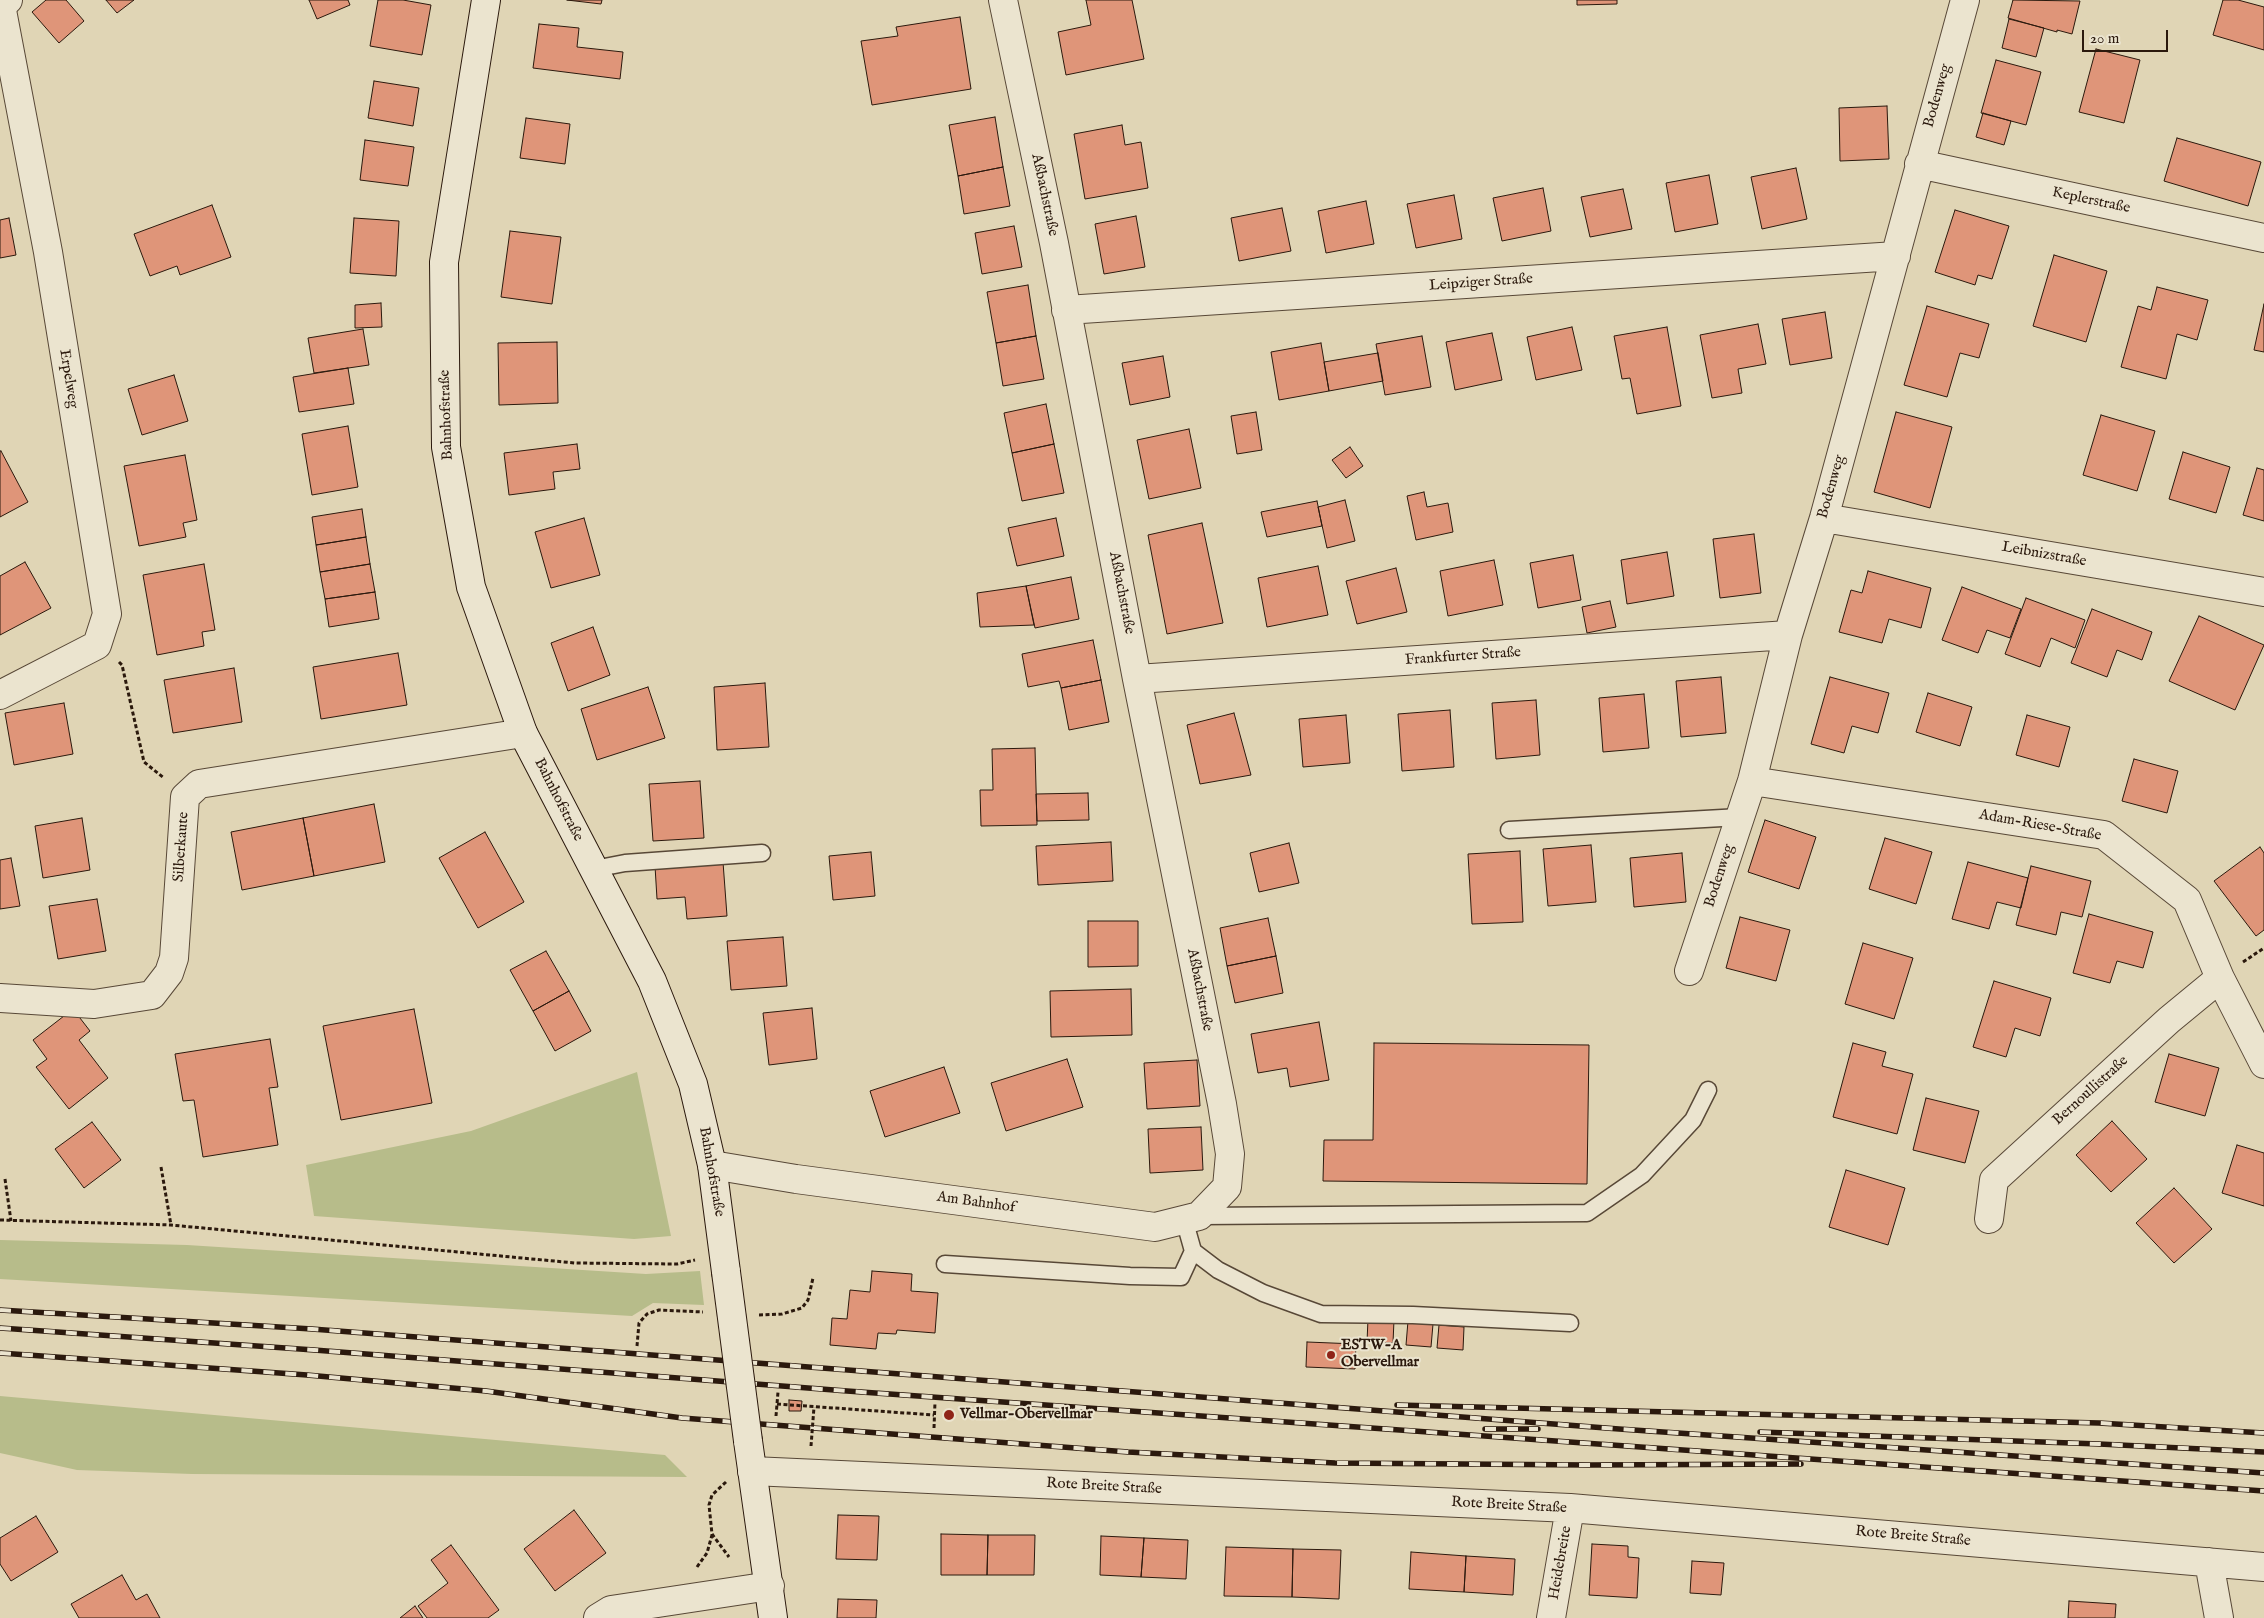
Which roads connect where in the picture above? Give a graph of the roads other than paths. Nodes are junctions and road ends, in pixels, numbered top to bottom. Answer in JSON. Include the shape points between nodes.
{"nodes":[{"id":1,"x":486,"y":0,"type":"edge"},
{"id":2,"x":1003,"y":0,"type":"edge"},
{"id":3,"x":1964,"y":0,"type":"edge"},
{"id":4,"x":3,"y":4,"type":"edge"},
{"id":5,"x":1919,"y":164,"type":"junction"},
{"id":6,"x":2264,"y":237,"type":"edge"},
{"id":7,"x":1896,"y":256,"type":"junction"},
{"id":8,"x":1066,"y":310,"type":"junction"},
{"id":9,"x":1824,"y":518,"type":"junction"},
{"id":10,"x":2264,"y":592,"type":"edge"},
{"id":11,"x":1788,"y":635,"type":"junction"},
{"id":12,"x":1137,"y":679,"type":"junction"},
{"id":13,"x":0,"y":695,"type":"edge"},
{"id":14,"x":523,"y":732,"type":"junction"},
{"id":15,"x":1752,"y":780,"type":"junction"},
{"id":16,"x":1740,"y":817,"type":"junction"},
{"id":17,"x":1509,"y":830,"type":"dead end"},
{"id":18,"x":762,"y":853,"type":"dead end"},
{"id":19,"x":594,"y":869,"type":"junction"},
{"id":20,"x":1689,"y":971,"type":"dead end"},
{"id":21,"x":2220,"y":978,"type":"junction"},
{"id":22,"x":0,"y":998,"type":"edge"},
{"id":23,"x":2264,"y":1064,"type":"edge"},
{"id":24,"x":1708,"y":1090,"type":"dead end"},
{"id":25,"x":712,"y":1165,"type":"junction"},
{"id":26,"x":1191,"y":1218,"type":"junction"},
{"id":27,"x":1989,"y":1219,"type":"dead end"},
{"id":28,"x":1193,"y":1251,"type":"junction"},
{"id":29,"x":944,"y":1264,"type":"dead end"},
{"id":30,"x":1570,"y":1323,"type":"dead end"},
{"id":31,"x":742,"y":1474,"type":"junction"},
{"id":32,"x":1570,"y":1508,"type":"junction"},
{"id":33,"x":2209,"y":1562,"type":"junction"},
{"id":34,"x":2264,"y":1567,"type":"edge"},
{"id":35,"x":770,"y":1586,"type":"junction"},
{"id":36,"x":598,"y":1618,"type":"edge"},
{"id":37,"x":773,"y":1618,"type":"edge"},
{"id":38,"x":1551,"y":1618,"type":"edge"},
{"id":39,"x":2218,"y":1618,"type":"edge"}],
"edges":[{"from":1,"to":14,"type":"street","name":"Bahnhofstraße","via":[[444,262],[446,447],[471,587]]},
{"from":2,"to":8,"type":"street","name":"Aßbachstraße"},
{"from":3,"to":5,"type":"street","name":"Bodenweg"},
{"from":4,"to":13,"type":"street","name":"Erpelweg","via":[[48,252],[107,614],[97,645]]},
{"from":5,"to":6,"type":"street","name":"Keplerstraße"},
{"from":5,"to":7,"type":"street","name":"Bodenweg"},
{"from":7,"to":8,"type":"street","name":"Leipziger Straße"},
{"from":7,"to":9,"type":"street","name":"Bodenweg"},
{"from":8,"to":12,"type":"street","name":"Aßbachstraße"},
{"from":9,"to":10,"type":"street","name":"Leibnizstraße"},
{"from":9,"to":11,"type":"street","name":"Bodenweg"},
{"from":11,"to":12,"type":"street","name":"Frankfurter Straße"},
{"from":11,"to":15,"type":"street","name":"Bodenweg"},
{"from":12,"to":26,"type":"street","name":"Aßbachstraße","via":[[1230,1154],[1227,1187]]},
{"from":14,"to":19,"type":"street","name":"Bahnhofstraße"},
{"from":14,"to":22,"type":"street","name":"Silberkaute","via":[[200,784],[185,796],[174,958],[169,973],[152,995],[94,1004]]},
{"from":15,"to":16,"type":"street","name":"Bodenweg"},
{"from":15,"to":21,"type":"street","name":"Adam-Riese-Straße","via":[[2104,834],[2187,900]]},
{"from":16,"to":17,"type":"lane"},
{"from":16,"to":20,"type":"street","name":"Bodenweg"},
{"from":18,"to":19,"type":"lane","via":[[625,863]]},
{"from":19,"to":25,"type":"street","name":"Bahnhofstraße","via":[[652,982],[693,1084]]},
{"from":21,"to":23,"type":"street","name":"Adam-Riese-Straße"},
{"from":21,"to":27,"type":"street","name":"Bernoullistraße","via":[[2169,1020],[1994,1180]]},
{"from":24,"to":26,"type":"lane","via":[[1692,1120],[1642,1174],[1588,1213]]},
{"from":25,"to":26,"type":"street","name":"Am Bahnhof","via":[[1155,1227]]},
{"from":25,"to":31,"type":"street","name":"Bahnhofstraße","bridge":true,"via":[[748,1441]]},
{"from":26,"to":28,"type":"lane"},
{"from":28,"to":29,"type":"lane","via":[[1181,1277]]},
{"from":28,"to":30,"type":"lane","via":[[1218,1270],[1263,1293],[1321,1314]]},
{"from":31,"to":32,"type":"street","name":"Rote Breite Straße"},
{"from":31,"to":35,"type":"street","name":"Bahnhofstraße"},
{"from":32,"to":33,"type":"street","name":"Rote Breite Straße"},
{"from":32,"to":38,"type":"street","name":"Heidebreite"},
{"from":33,"to":34,"type":"street","name":"Rote Breite Straße"},
{"from":33,"to":39,"type":"street"},
{"from":35,"to":36,"type":"street","via":[[611,1610]]},
{"from":35,"to":37,"type":"street","name":"Bahnhofstraße"}]}
